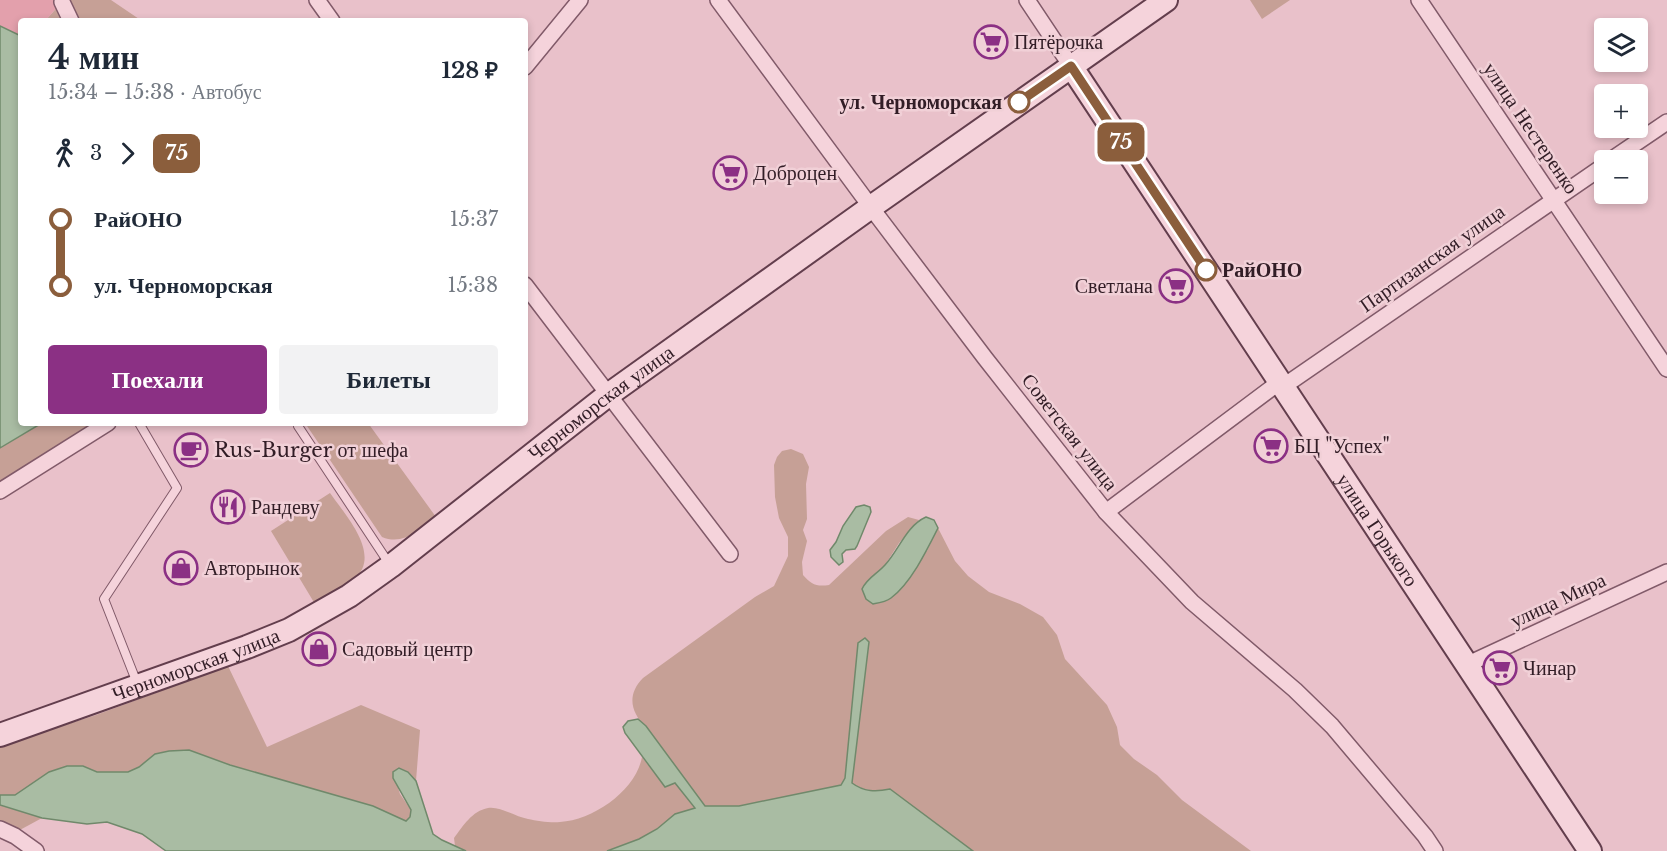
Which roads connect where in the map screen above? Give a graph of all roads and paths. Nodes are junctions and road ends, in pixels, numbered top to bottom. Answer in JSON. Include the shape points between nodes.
{"nodes":[{"id":1,"x":317,"y":0,"type":"edge"},
{"id":2,"x":580,"y":0,"type":"edge"},
{"id":3,"x":717,"y":0,"type":"edge"},
{"id":4,"x":1027,"y":0,"type":"edge"},
{"id":5,"x":1166,"y":0,"type":"edge"},
{"id":6,"x":1419,"y":0,"type":"edge"},
{"id":7,"x":62,"y":2,"type":"dead end"},
{"id":8,"x":70,"y":18,"type":"edge"},
{"id":9,"x":330,"y":18,"type":"edge"},
{"id":10,"x":528,"y":64,"type":"edge"},
{"id":11,"x":1071,"y":66,"type":"junction"},
{"id":12,"x":1667,"y":122,"type":"edge"},
{"id":13,"x":1626,"y":150,"type":"edge"},
{"id":14,"x":1594,"y":173,"type":"edge"},
{"id":15,"x":1554,"y":200,"type":"junction"},
{"id":16,"x":871,"y":207,"type":"junction"},
{"id":17,"x":528,"y":292,"type":"edge"},
{"id":18,"x":1667,"y":369,"type":"edge"},
{"id":19,"x":1282,"y":384,"type":"junction"},
{"id":20,"x":608,"y":395,"type":"junction"},
{"id":21,"x":103,"y":426,"type":"edge"},
{"id":22,"x":141,"y":426,"type":"edge"},
{"id":23,"x":298,"y":426,"type":"dead end"},
{"id":24,"x":0,"y":491,"type":"edge"},
{"id":25,"x":1106,"y":512,"type":"junction"},
{"id":26,"x":730,"y":554,"type":"dead end"},
{"id":27,"x":391,"y":566,"type":"junction"},
{"id":28,"x":1667,"y":572,"type":"edge"},
{"id":29,"x":1466,"y":665,"type":"junction"},
{"id":30,"x":139,"y":686,"type":"junction"},
{"id":31,"x":0,"y":735,"type":"edge"},
{"id":32,"x":0,"y":829,"type":"edge"},
{"id":33,"x":36,"y":851,"type":"edge"},
{"id":34,"x":1435,"y":851,"type":"edge"},
{"id":35,"x":1590,"y":851,"type":"edge"}],
"edges":[{"from":1,"to":9,"type":"street"},
{"from":2,"to":10,"type":"street"},
{"from":3,"to":16,"type":"street","name":"Советская улица"},
{"from":4,"to":11,"type":"street","name":"улица Горького"},
{"from":5,"to":11,"type":"street","name":"Черноморская улица"},
{"from":6,"to":15,"type":"street","name":"улица Нестеренко"},
{"from":7,"to":8,"type":"street"},
{"from":11,"to":16,"type":"street","name":"Черноморская улица"},
{"from":11,"to":19,"type":"street","name":"улица Горького"},
{"from":12,"to":13,"type":"street"},
{"from":14,"to":15,"type":"street","name":"Партизанская улица"},
{"from":15,"to":18,"type":"street","name":"улица Нестеренко"},
{"from":15,"to":19,"type":"street","name":"Партизанская улица"},
{"from":16,"to":20,"type":"street","name":"Черноморская улица"},
{"from":16,"to":25,"type":"street","name":"Советская улица"},
{"from":17,"to":20,"type":"street"},
{"from":19,"to":25,"type":"street","name":"Партизанская улица"},
{"from":19,"to":29,"type":"street","name":"улица Горького"},
{"from":20,"to":26,"type":"street"},
{"from":20,"to":27,"type":"street","name":"Черноморская улица"},
{"from":21,"to":24,"type":"street"},
{"from":22,"to":30,"type":"lane","via":[[177,488],[104,599]]},
{"from":23,"to":27,"type":"lane"},
{"from":25,"to":34,"type":"street","name":"Советская улица","via":[[1192,602],[1332,726]]},
{"from":27,"to":30,"type":"street","name":"Черноморская улица","via":[[350,596],[289,630]]},
{"from":28,"to":29,"type":"street","name":"улица Мира"},
{"from":29,"to":35,"type":"street","name":"улица Горького"},
{"from":30,"to":31,"type":"street","name":"Черноморская улица"},
{"from":32,"to":33,"type":"street"}]}
